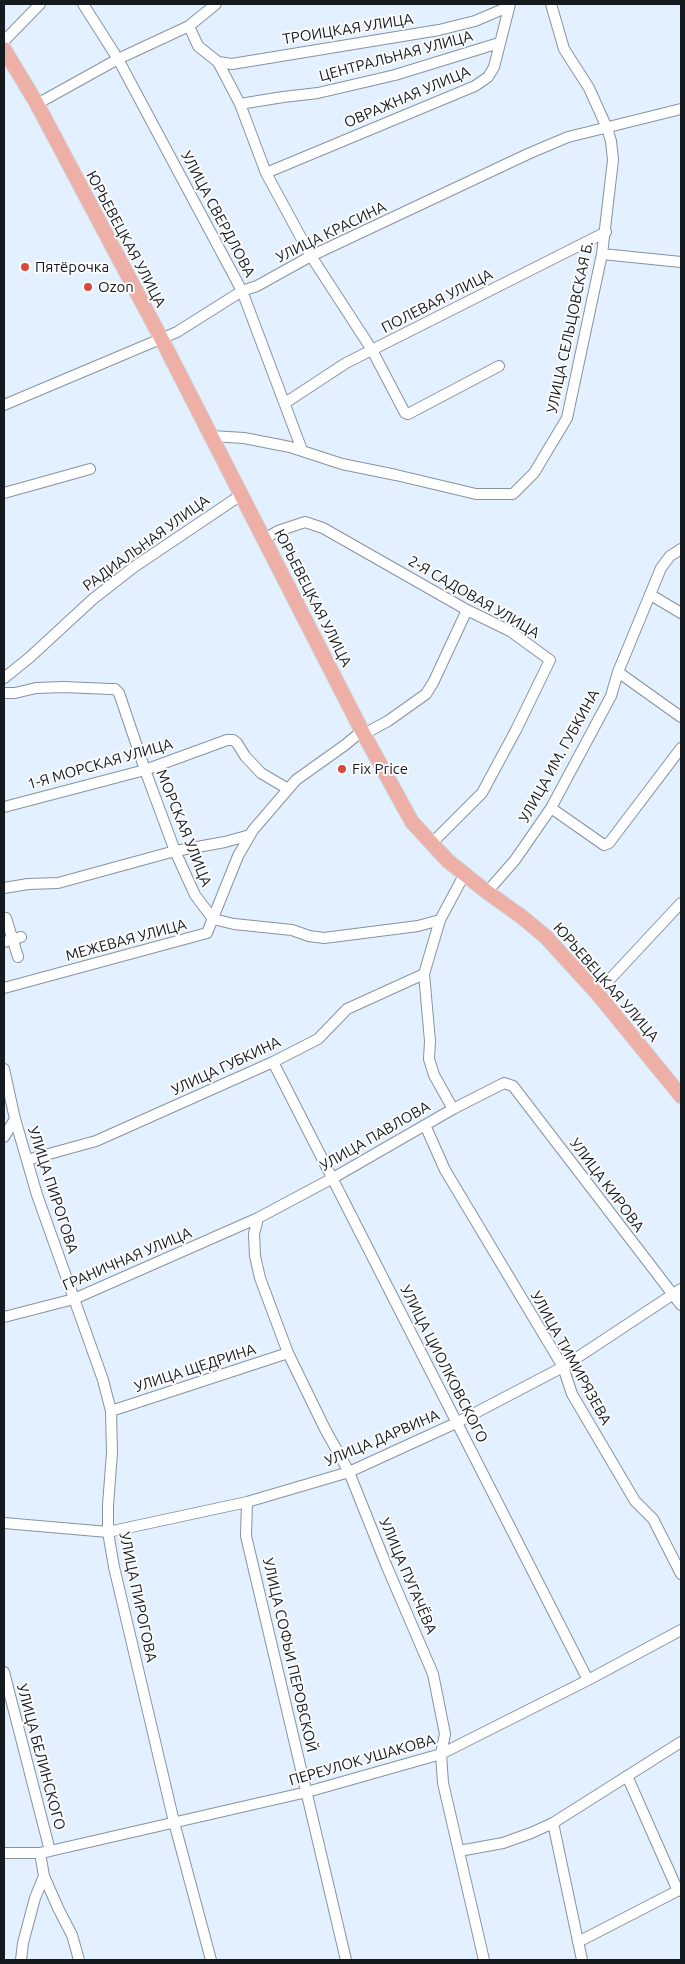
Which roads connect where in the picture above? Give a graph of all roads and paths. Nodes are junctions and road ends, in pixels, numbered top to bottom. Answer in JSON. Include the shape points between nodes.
{"nodes":[{"id":1,"x":40,"y":4,"type":"edge"},
{"id":2,"x":83,"y":4,"type":"edge"},
{"id":3,"x":216,"y":4,"type":"edge"},
{"id":4,"x":551,"y":4,"type":"edge"},
{"id":5,"x":509,"y":6,"type":"edge"},
{"id":6,"x":188,"y":26,"type":"junction"},
{"id":7,"x":4,"y":41,"type":"edge"},
{"id":8,"x":499,"y":43,"type":"junction"},
{"id":9,"x":4,"y":49,"type":"edge"},
{"id":10,"x":118,"y":59,"type":"junction"},
{"id":11,"x":218,"y":62,"type":"junction"},
{"id":12,"x":37,"y":104,"type":"junction"},
{"id":13,"x":240,"y":104,"type":"junction"},
{"id":14,"x":681,"y":109,"type":"edge"},
{"id":15,"x":607,"y":128,"type":"junction"},
{"id":16,"x":266,"y":173,"type":"junction"},
{"id":17,"x":606,"y":232,"type":"junction"},
{"id":18,"x":602,"y":254,"type":"junction"},
{"id":19,"x":311,"y":256,"type":"junction"},
{"id":20,"x":681,"y":262,"type":"edge"},
{"id":21,"x":242,"y":291,"type":"junction"},
{"id":22,"x":161,"y":338,"type":"junction"},
{"id":23,"x":372,"y":350,"type":"junction"},
{"id":24,"x":499,"y":366,"type":"dead end"},
{"id":25,"x":285,"y":403,"type":"junction"},
{"id":26,"x":4,"y":405,"type":"edge"},
{"id":27,"x":211,"y":436,"type":"junction"},
{"id":28,"x":302,"y":450,"type":"junction"},
{"id":29,"x":90,"y":469,"type":"dead end"},
{"id":30,"x":4,"y":493,"type":"edge"},
{"id":31,"x":241,"y":495,"type":"junction"},
{"id":32,"x":264,"y":539,"type":"junction"},
{"id":33,"x":681,"y":548,"type":"edge"},
{"id":34,"x":651,"y":595,"type":"junction"},
{"id":35,"x":468,"y":610,"type":"junction"},
{"id":36,"x":681,"y":613,"type":"edge"},
{"id":37,"x":618,"y":672,"type":"junction"},
{"id":38,"x":4,"y":678,"type":"edge"},
{"id":39,"x":4,"y":693,"type":"edge"},
{"id":40,"x":681,"y":717,"type":"edge"},
{"id":41,"x":363,"y":733,"type":"junction"},
{"id":42,"x":681,"y":748,"type":"edge"},
{"id":43,"x":145,"y":770,"type":"junction"},
{"id":44,"x":288,"y":789,"type":"junction"},
{"id":45,"x":4,"y":807,"type":"edge"},
{"id":46,"x":550,"y":808,"type":"junction"},
{"id":47,"x":250,"y":835,"type":"junction"},
{"id":48,"x":431,"y":844,"type":"junction"},
{"id":49,"x":175,"y":851,"type":"junction"},
{"id":50,"x":464,"y":875,"type":"junction"},
{"id":51,"x":4,"y":888,"type":"edge"},
{"id":52,"x":487,"y":892,"type":"junction"},
{"id":53,"x":681,"y":903,"type":"edge"},
{"id":54,"x":6,"y":918,"type":"dead end"},
{"id":55,"x":213,"y":919,"type":"junction"},
{"id":56,"x":440,"y":920,"type":"junction"},
{"id":57,"x":12,"y":940,"type":"edge"},
{"id":58,"x":18,"y":957,"type":"dead end"},
{"id":59,"x":424,"y":974,"type":"junction"},
{"id":60,"x":4,"y":988,"type":"edge"},
{"id":61,"x":597,"y":993,"type":"junction"},
{"id":62,"x":272,"y":1062,"type":"junction"},
{"id":63,"x":4,"y":1069,"type":"edge"},
{"id":64,"x":509,"y":1083,"type":"joint"},
{"id":65,"x":680,"y":1093,"type":"edge"},
{"id":66,"x":453,"y":1109,"type":"junction"},
{"id":67,"x":15,"y":1119,"type":"junction"},
{"id":68,"x":425,"y":1125,"type":"junction"},
{"id":69,"x":4,"y":1137,"type":"edge"},
{"id":70,"x":27,"y":1160,"type":"junction"},
{"id":71,"x":333,"y":1178,"type":"junction"},
{"id":72,"x":258,"y":1218,"type":"junction"},
{"id":73,"x":677,"y":1292,"type":"edge"},
{"id":74,"x":74,"y":1299,"type":"junction"},
{"id":75,"x":681,"y":1306,"type":"edge"},
{"id":76,"x":4,"y":1317,"type":"edge"},
{"id":77,"x":288,"y":1353,"type":"junction"},
{"id":78,"x":563,"y":1367,"type":"junction"},
{"id":79,"x":111,"y":1411,"type":"junction"},
{"id":80,"x":456,"y":1423,"type":"junction"},
{"id":81,"x":349,"y":1472,"type":"junction"},
{"id":82,"x":247,"y":1502,"type":"junction"},
{"id":83,"x":4,"y":1523,"type":"edge"},
{"id":84,"x":108,"y":1532,"type":"junction"},
{"id":85,"x":681,"y":1574,"type":"edge"},
{"id":86,"x":681,"y":1630,"type":"edge"},
{"id":87,"x":4,"y":1672,"type":"edge"},
{"id":88,"x":588,"y":1680,"type":"junction"},
{"id":89,"x":681,"y":1742,"type":"edge"},
{"id":90,"x":441,"y":1754,"type":"junction"},
{"id":91,"x":627,"y":1776,"type":"junction"},
{"id":92,"x":307,"y":1792,"type":"junction"},
{"id":93,"x":174,"y":1822,"type":"junction"},
{"id":94,"x":553,"y":1823,"type":"junction"},
{"id":95,"x":459,"y":1851,"type":"junction"},
{"id":96,"x":45,"y":1852,"type":"junction"},
{"id":97,"x":4,"y":1853,"type":"edge"},
{"id":98,"x":44,"y":1876,"type":"junction"},
{"id":99,"x":680,"y":1890,"type":"edge"},
{"id":100,"x":578,"y":1942,"type":"junction"},
{"id":101,"x":21,"y":1960,"type":"edge"},
{"id":102,"x":79,"y":1960,"type":"edge"},
{"id":103,"x":211,"y":1960,"type":"edge"},
{"id":104,"x":346,"y":1960,"type":"edge"},
{"id":105,"x":484,"y":1960,"type":"edge"},
{"id":106,"x":582,"y":1960,"type":"edge"}],
"edges":[{"from":1,"to":7,"type":"street"},
{"from":2,"to":10,"type":"street","name":"УЛИЦА СВЕРДЛОВА"},
{"from":3,"to":6,"type":"street"},
{"from":4,"to":15,"type":"street","name":"УЛИЦА СЕЛЬЦОВСКАЯ Б.","via":[[564,49],[589,88]]},
{"from":5,"to":8,"type":"street","name":"ОВРАЖНАЯ УЛИЦА"},
{"from":5,"to":11,"type":"street","name":"ТРОИЦКАЯ УЛИЦА","via":[[475,21],[439,30],[232,64]]},
{"from":6,"to":10,"type":"street"},
{"from":6,"to":11,"type":"street","via":[[198,46]]},
{"from":8,"to":13,"type":"street","name":"ЦЕНТРАЛЬНАЯ УЛИЦА","via":[[395,75],[327,91]]},
{"from":8,"to":16,"type":"street","name":"ОВРАЖНАЯ УЛИЦА","via":[[494,67],[488,77],[475,86]]},
{"from":9,"to":12,"type":"main road","name":"ЮРЬЕВЕЦКАЯ УЛИЦА"},
{"from":10,"to":12,"type":"street"},
{"from":10,"to":21,"type":"street","name":"УЛИЦА СВЕРДЛОВА"},
{"from":11,"to":13,"type":"street"},
{"from":12,"to":22,"type":"main road","name":"ЮРЬЕВЕЦКАЯ УЛИЦА"},
{"from":13,"to":16,"type":"street"},
{"from":14,"to":15,"type":"street","name":"УЛИЦА КРАСИНА"},
{"from":15,"to":17,"type":"street","name":"УЛИЦА СЕЛЬЦОВСКАЯ Б.","via":[[613,160]]},
{"from":15,"to":19,"type":"street","name":"УЛИЦА КРАСИНА","via":[[568,138],[530,153]]},
{"from":16,"to":19,"type":"street"},
{"from":17,"to":18,"type":"street","name":"УЛИЦА СЕЛЬЦОВСКАЯ Б."},
{"from":17,"to":23,"type":"street","name":"ПОЛЕВАЯ УЛИЦА"},
{"from":18,"to":20,"type":"street"},
{"from":18,"to":28,"type":"street","name":"УЛИЦА СЕЛЬЦОВСКАЯ Б.","via":[[567,418],[534,473],[513,494],[468,492],[342,464]]},
{"from":19,"to":21,"type":"street","name":"УЛИЦА КРАСИНА"},
{"from":19,"to":23,"type":"street"},
{"from":21,"to":22,"type":"street","name":"УЛИЦА КРАСИНА","via":[[177,332]]},
{"from":21,"to":25,"type":"street","name":"УЛИЦА СВЕРДЛОВА"},
{"from":22,"to":26,"type":"street","name":"УЛИЦА КРАСИНА"},
{"from":22,"to":27,"type":"main road","name":"ЮРЬЕВЕЦКАЯ УЛИЦА"},
{"from":23,"to":24,"type":"street","via":[[405,414]]},
{"from":23,"to":25,"type":"street","name":"ПОЛЕВАЯ УЛИЦА"},
{"from":25,"to":28,"type":"street","name":"УЛИЦА СВЕРДЛОВА"},
{"from":27,"to":28,"type":"street","name":"УЛИЦА СЕЛЬЦОВСКАЯ Б.","via":[[244,438]]},
{"from":27,"to":31,"type":"main road","name":"ЮРЬЕВЕЦКАЯ УЛИЦА"},
{"from":29,"to":30,"type":"street"},
{"from":31,"to":32,"type":"main road","name":"ЮРЬЕВЕЦКАЯ УЛИЦА"},
{"from":31,"to":38,"type":"street","name":"РАДИАЛЬНАЯ УЛИЦА","via":[[120,578]]},
{"from":32,"to":35,"type":"street","name":"2-Я САДОВАЯ УЛИЦА","via":[[305,522],[324,528]]},
{"from":32,"to":41,"type":"main road","name":"ЮРЬЕВЕЦКАЯ УЛИЦА"},
{"from":33,"to":34,"type":"street","name":"УЛИЦА ИМ. ГУБКИНА","via":[[662,568]]},
{"from":34,"to":36,"type":"street"},
{"from":34,"to":37,"type":"street","name":"УЛИЦА ИМ. ГУБКИНА"},
{"from":35,"to":41,"type":"street","name":"МЕЖЕВАЯ УЛИЦА","via":[[426,694],[388,721]]},
{"from":35,"to":48,"type":"street","name":"2-Я САДОВАЯ УЛИЦА","via":[[510,631],[550,660],[482,793]]},
{"from":37,"to":40,"type":"street"},
{"from":37,"to":46,"type":"street","name":"УЛИЦА ИМ. ГУБКИНА","via":[[611,696]]},
{"from":39,"to":43,"type":"street","name":"МОРСКАЯ УЛИЦА","via":[[48,686],[115,689]]},
{"from":41,"to":44,"type":"street","name":"МЕЖЕВАЯ УЛИЦА"},
{"from":41,"to":48,"type":"main road","name":"ЮРЬЕВЕЦКАЯ УЛИЦА","via":[[406,812]]},
{"from":42,"to":46,"type":"street","via":[[609,843],[604,845]]},
{"from":43,"to":44,"type":"street","name":"1-Я МОРСКАЯ УЛИЦА","via":[[233,740],[260,773]]},
{"from":43,"to":45,"type":"street","name":"1-Я МОРСКАЯ УЛИЦА"},
{"from":43,"to":49,"type":"street","name":"МОРСКАЯ УЛИЦА"},
{"from":44,"to":47,"type":"street","name":"МЕЖЕВАЯ УЛИЦА"},
{"from":46,"to":52,"type":"street","name":"УЛИЦА ИМ. ГУБКИНА","via":[[515,860]]},
{"from":47,"to":49,"type":"street"},
{"from":47,"to":55,"type":"street","name":"МЕЖЕВАЯ УЛИЦА","via":[[238,856]]},
{"from":48,"to":50,"type":"main road","name":"ЮРЬЕВЕЦКАЯ УЛИЦА"},
{"from":49,"to":51,"type":"street","via":[[58,883]]},
{"from":49,"to":55,"type":"street","name":"МОРСКАЯ УЛИЦА","via":[[195,896]]},
{"from":50,"to":52,"type":"main road","name":"ЮРЬЕВЕЦКАЯ УЛИЦА"},
{"from":50,"to":56,"type":"street"},
{"from":52,"to":61,"type":"main road","name":"ЮРЬЕВЕЦКАЯ УЛИЦА","via":[[546,937]]},
{"from":53,"to":61,"type":"street"},
{"from":54,"to":57,"type":"street"},
{"from":55,"to":56,"type":"street","via":[[324,938],[418,926]]},
{"from":55,"to":60,"type":"street","name":"МЕЖЕВАЯ УЛИЦА","via":[[207,933]]},
{"from":56,"to":59,"type":"street"},
{"from":57,"to":58,"type":"street"},
{"from":59,"to":62,"type":"street","name":"УЛИЦА ГУБКИНА","via":[[347,1010],[318,1039]]},
{"from":59,"to":66,"type":"street","via":[[429,1059]]},
{"from":61,"to":65,"type":"main road","name":"ЮРЬЕВЕЦКАЯ УЛИЦА"},
{"from":62,"to":70,"type":"street","name":"УЛИЦА ГУБКИНА","via":[[102,1138]]},
{"from":62,"to":71,"type":"street","name":"УЛИЦА ЦИОЛКОВСКОГО"},
{"from":63,"to":67,"type":"street","name":"УЛИЦА ПИРОГОВА"},
{"from":64,"to":66,"type":"street","name":"УЛИЦА ПАВЛОВА"},
{"from":64,"to":73,"type":"street","name":"УЛИЦА КИРОВА"},
{"from":66,"to":68,"type":"street","name":"УЛИЦА ПАВЛОВА"},
{"from":67,"to":69,"type":"street"},
{"from":67,"to":70,"type":"street","name":"УЛИЦА ПИРОГОВА"},
{"from":68,"to":71,"type":"street","name":"УЛИЦА ПАВЛОВА"},
{"from":68,"to":78,"type":"street","name":"УЛИЦА ТИМИРЯЗЕВА","via":[[445,1170]]},
{"from":70,"to":74,"type":"street","name":"УЛИЦА ПИРОГОВА","via":[[46,1224]]},
{"from":71,"to":72,"type":"street","name":"УЛИЦА ПАВЛОВА"},
{"from":71,"to":80,"type":"street","name":"УЛИЦА ЦИОЛКОВСКОГО"},
{"from":72,"to":74,"type":"street","name":"ГРАНИЧНАЯ УЛИЦА"},
{"from":72,"to":77,"type":"street","name":"УЛИЦА ПУГАЧЁВА","via":[[254,1234],[255,1256]]},
{"from":73,"to":75,"type":"street","name":"УЛИЦА КИРОВА"},
{"from":73,"to":78,"type":"street","name":"УЛИЦА ДАРВИНА"},
{"from":74,"to":76,"type":"street","name":"ГРАНИЧНАЯ УЛИЦА"},
{"from":74,"to":79,"type":"street","name":"УЛИЦА ПИРОГОВА"},
{"from":77,"to":79,"type":"street","name":"УЛИЦА ЩЕДРИНА"},
{"from":77,"to":81,"type":"street","name":"УЛИЦА ПУГАЧЁВА"},
{"from":78,"to":80,"type":"street","name":"УЛИЦА ДАРВИНА"},
{"from":78,"to":85,"type":"street","name":"УЛИЦА ТИМИРЯЗЕВА","via":[[572,1394],[634,1502],[653,1520]]},
{"from":79,"to":84,"type":"street","name":"УЛИЦА ПИРОГОВА"},
{"from":80,"to":81,"type":"street","name":"УЛИЦА ДАРВИНА"},
{"from":80,"to":88,"type":"street","name":"УЛИЦА ЦИОЛКОВСКОГО"},
{"from":81,"to":82,"type":"street","name":"УЛИЦА ДАРВИНА"},
{"from":81,"to":90,"type":"street","name":"УЛИЦА ПУГАЧЁВА","via":[[433,1674],[444,1727]]},
{"from":82,"to":84,"type":"street","name":"УЛИЦА ДАРВИНА"},
{"from":82,"to":92,"type":"street","name":"УЛИЦА СОФЬИ ПЕРОВСКОЙ","via":[[246,1536]]},
{"from":83,"to":84,"type":"street","name":"УЛИЦА ДАРВИНА"},
{"from":84,"to":93,"type":"street","name":"УЛИЦА ПИРОГОВА"},
{"from":86,"to":88,"type":"street","name":"ПЕРЕУЛОК УШАКОВА"},
{"from":87,"to":96,"type":"street","name":"УЛИЦА БЕЛИНСКОГО"},
{"from":88,"to":90,"type":"street","name":"ПЕРЕУЛОК УШАКОВА"},
{"from":89,"to":91,"type":"street"},
{"from":90,"to":92,"type":"street","name":"ПЕРЕУЛОК УШАКОВА"},
{"from":90,"to":95,"type":"street","name":"УЛИЦА ПУГАЧЁВА","via":[[443,1783]]},
{"from":91,"to":94,"type":"street"},
{"from":91,"to":99,"type":"street"},
{"from":92,"to":93,"type":"street","name":"ПЕРЕУЛОК УШАКОВА"},
{"from":92,"to":104,"type":"street","name":"УЛИЦА СОФЬИ ПЕРОВСКОЙ"},
{"from":93,"to":96,"type":"street","name":"ПЕРЕУЛОК УШАКОВА"},
{"from":93,"to":103,"type":"street","name":"УЛИЦА ПИРОГОВА"},
{"from":94,"to":95,"type":"street","via":[[503,1843]]},
{"from":94,"to":100,"type":"street"},
{"from":95,"to":105,"type":"street","name":"УЛИЦА ПУГАЧЁВА"},
{"from":96,"to":97,"type":"street","name":"ПЕРЕУЛОК УШАКОВА"},
{"from":96,"to":98,"type":"street","name":"УЛИЦА БЕЛИНСКОГО"},
{"from":98,"to":101,"type":"street","via":[[35,1898]]},
{"from":98,"to":102,"type":"street","name":"УЛИЦА БЕЛИНСКОГО","via":[[72,1935]]},
{"from":99,"to":100,"type":"street"},
{"from":100,"to":106,"type":"street"}]}
